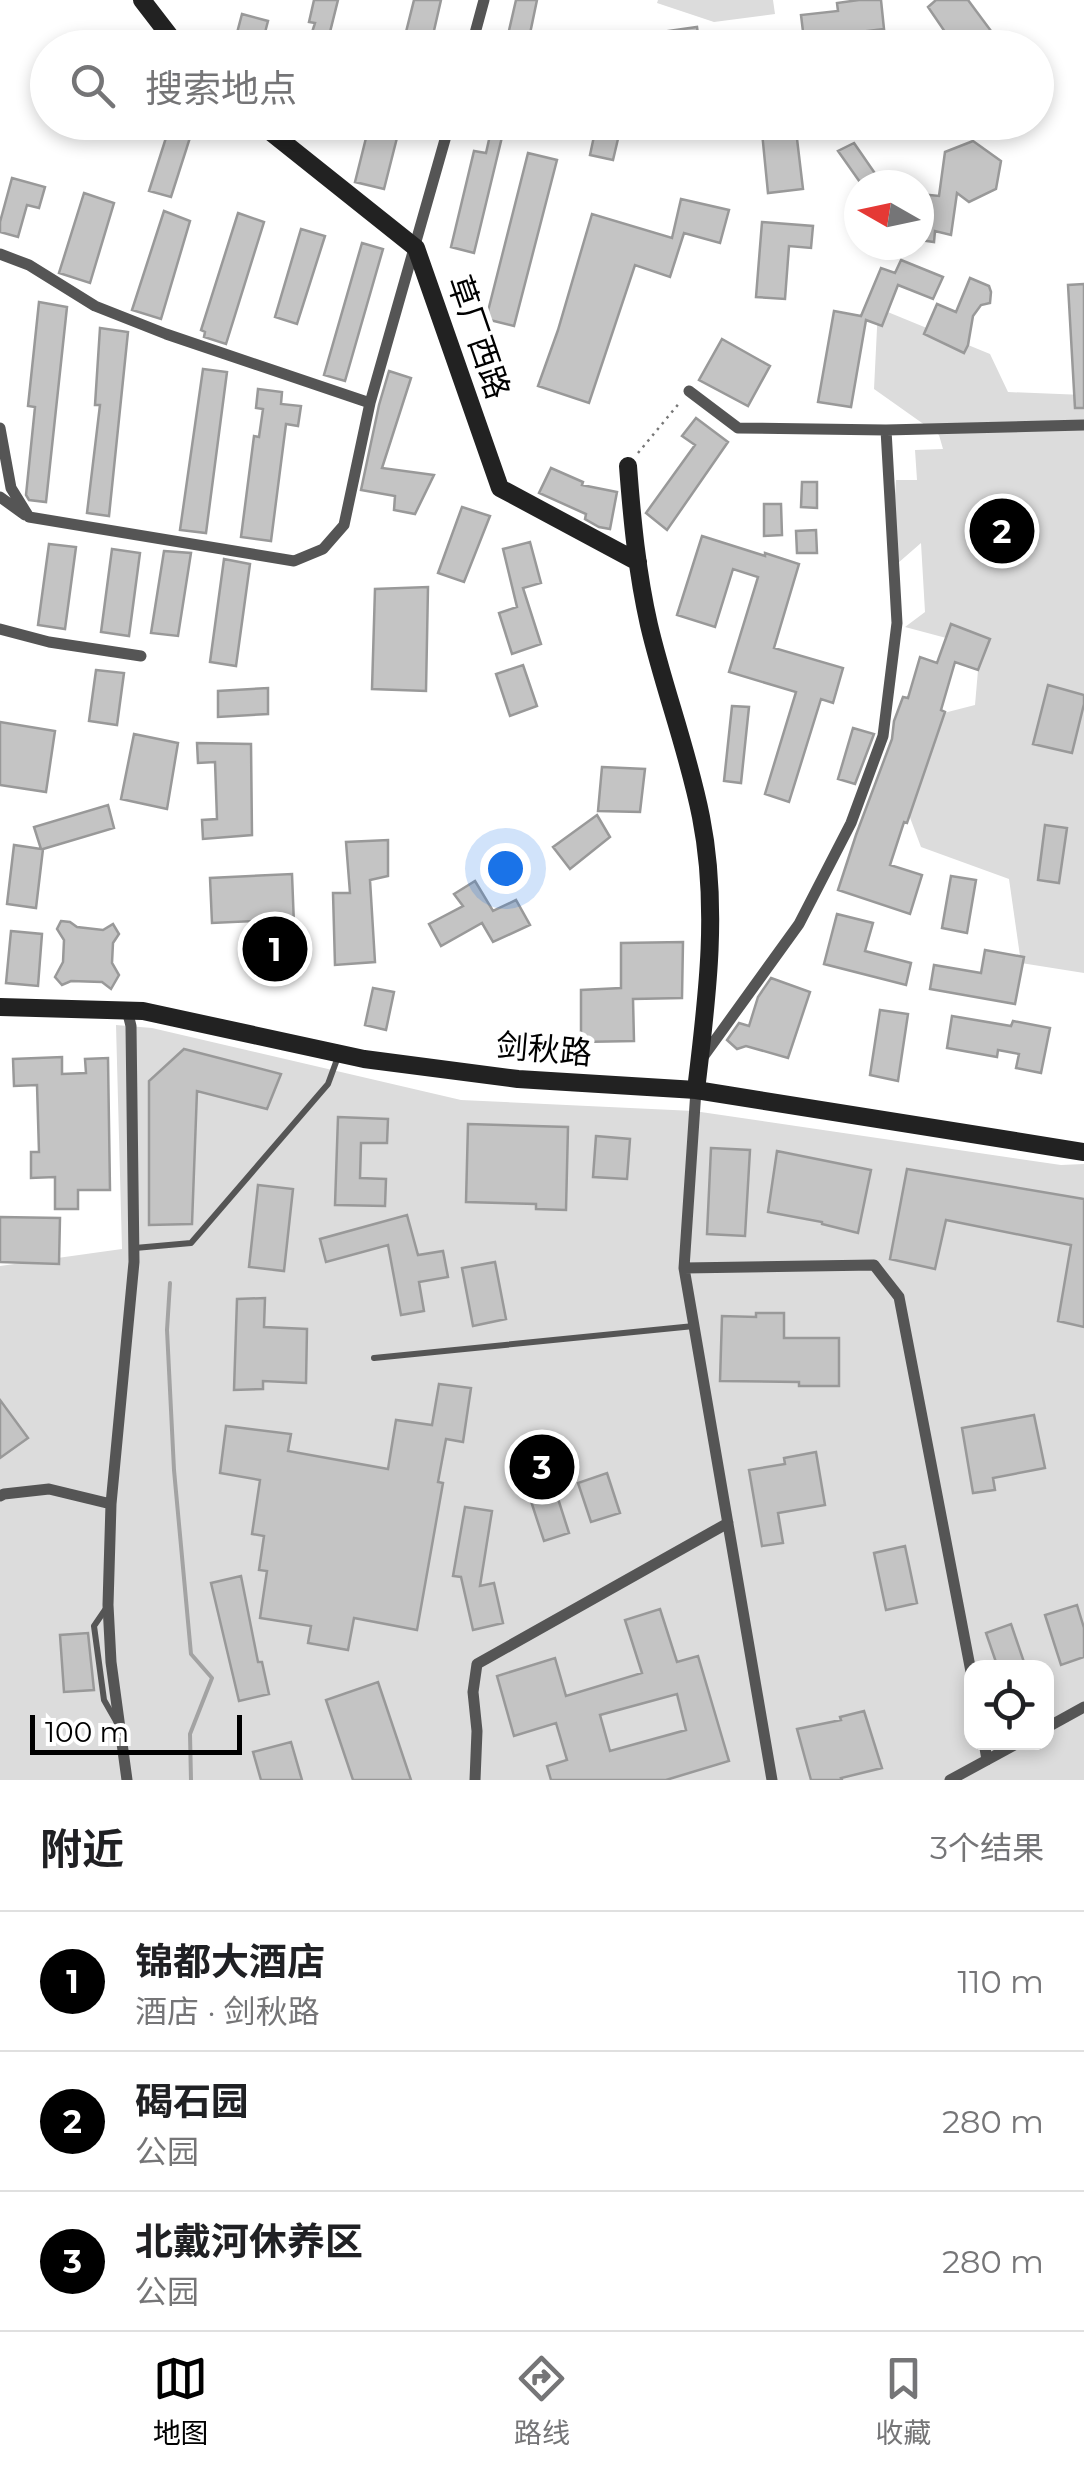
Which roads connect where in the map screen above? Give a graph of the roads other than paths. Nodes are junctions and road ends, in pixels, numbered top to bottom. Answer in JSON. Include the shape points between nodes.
{"nodes":[{"id":1,"x":142,"y":0,"type":"edge"},
{"id":2,"x":484,"y":0,"type":"edge"},
{"id":3,"x":165,"y":30,"type":"edge"},
{"id":4,"x":476,"y":30,"type":"edge"},
{"id":5,"x":281,"y":140,"type":"edge"},
{"id":6,"x":445,"y":140,"type":"edge"},
{"id":7,"x":416,"y":248,"type":"junction"},
{"id":8,"x":0,"y":254,"type":"edge"},
{"id":9,"x":689,"y":391,"type":"road end"},
{"id":10,"x":370,"y":403,"type":"junction"},
{"id":11,"x":1084,"y":426,"type":"edge"},
{"id":12,"x":0,"y":428,"type":"edge"},
{"id":13,"x":886,"y":430,"type":"junction"},
{"id":14,"x":628,"y":466,"type":"road end"},
{"id":15,"x":0,"y":498,"type":"edge"},
{"id":16,"x":29,"y":518,"type":"junction"},
{"id":17,"x":638,"y":562,"type":"junction"},
{"id":18,"x":0,"y":629,"type":"edge"},
{"id":19,"x":141,"y":656,"type":"dead end"},
{"id":20,"x":0,"y":1007,"type":"edge"},
{"id":21,"x":127,"y":1010,"type":"junction"},
{"id":22,"x":339,"y":1054,"type":"junction"},
{"id":23,"x":700,"y":1060,"type":"junction"},
{"id":24,"x":696,"y":1090,"type":"junction"},
{"id":25,"x":1084,"y":1152,"type":"edge"},
{"id":26,"x":134,"y":1248,"type":"junction"},
{"id":27,"x":684,"y":1268,"type":"junction"},
{"id":28,"x":694,"y":1326,"type":"junction"},
{"id":29,"x":374,"y":1358,"type":"dead end"},
{"id":30,"x":0,"y":1496,"type":"edge"},
{"id":31,"x":110,"y":1504,"type":"junction"},
{"id":32,"x":728,"y":1523,"type":"junction"},
{"id":33,"x":969,"y":1660,"type":"edge"},
{"id":34,"x":1084,"y":1707,"type":"edge"},
{"id":35,"x":1054,"y":1724,"type":"edge"},
{"id":36,"x":986,"y":1750,"type":"edge"},
{"id":37,"x":1006,"y":1750,"type":"edge"},
{"id":38,"x":988,"y":1760,"type":"junction"},
{"id":39,"x":126,"y":1780,"type":"edge"},
{"id":40,"x":475,"y":1780,"type":"edge"},
{"id":41,"x":772,"y":1780,"type":"edge"},
{"id":42,"x":950,"y":1780,"type":"edge"}],
"edges":[{"from":1,"to":3,"type":"main road"},
{"from":2,"to":4,"type":"street"},
{"from":5,"to":7,"type":"main road","name":"草厂西路"},
{"from":6,"to":7,"type":"street"},
{"from":7,"to":10,"type":"street"},
{"from":7,"to":17,"type":"main road","name":"草厂西路","via":[[500,488]]},
{"from":8,"to":10,"type":"street","via":[[95,306]]},
{"from":9,"to":13,"type":"street","via":[[738,428]]},
{"from":10,"to":16,"type":"street","via":[[344,525],[323,549],[294,561]]},
{"from":11,"to":13,"type":"street"},
{"from":12,"to":16,"type":"street","via":[[11,488]]},
{"from":13,"to":23,"type":"street","via":[[898,622],[883,736],[850,824],[798,924]]},
{"from":14,"to":17,"type":"main road"},
{"from":15,"to":16,"type":"street"},
{"from":17,"to":23,"type":"main road","via":[[701,818],[711,901]]},
{"from":18,"to":19,"type":"street"},
{"from":20,"to":21,"type":"main road","name":"剑秋路"},
{"from":21,"to":22,"type":"main road","name":"剑秋路"},
{"from":21,"to":26,"type":"street"},
{"from":22,"to":24,"type":"main road","name":"剑秋路","via":[[518,1078]]},
{"from":22,"to":26,"type":"lane","via":[[328,1084],[191,1242]]},
{"from":23,"to":24,"type":"main road"},
{"from":24,"to":25,"type":"main road","name":"剑秋路"},
{"from":24,"to":27,"type":"street"},
{"from":26,"to":31,"type":"street"},
{"from":27,"to":28,"type":"street"},
{"from":27,"to":33,"type":"street","via":[[874,1265],[899,1297]]},
{"from":28,"to":29,"type":"lane"},
{"from":28,"to":32,"type":"street"},
{"from":30,"to":31,"type":"street","via":[[49,1490]]},
{"from":31,"to":39,"type":"street","via":[[110,1662]]},
{"from":32,"to":40,"type":"street","via":[[478,1664]]},
{"from":32,"to":41,"type":"street"},
{"from":34,"to":35,"type":"street"},
{"from":36,"to":38,"type":"street"},
{"from":37,"to":38,"type":"street"},
{"from":38,"to":42,"type":"street"}]}
